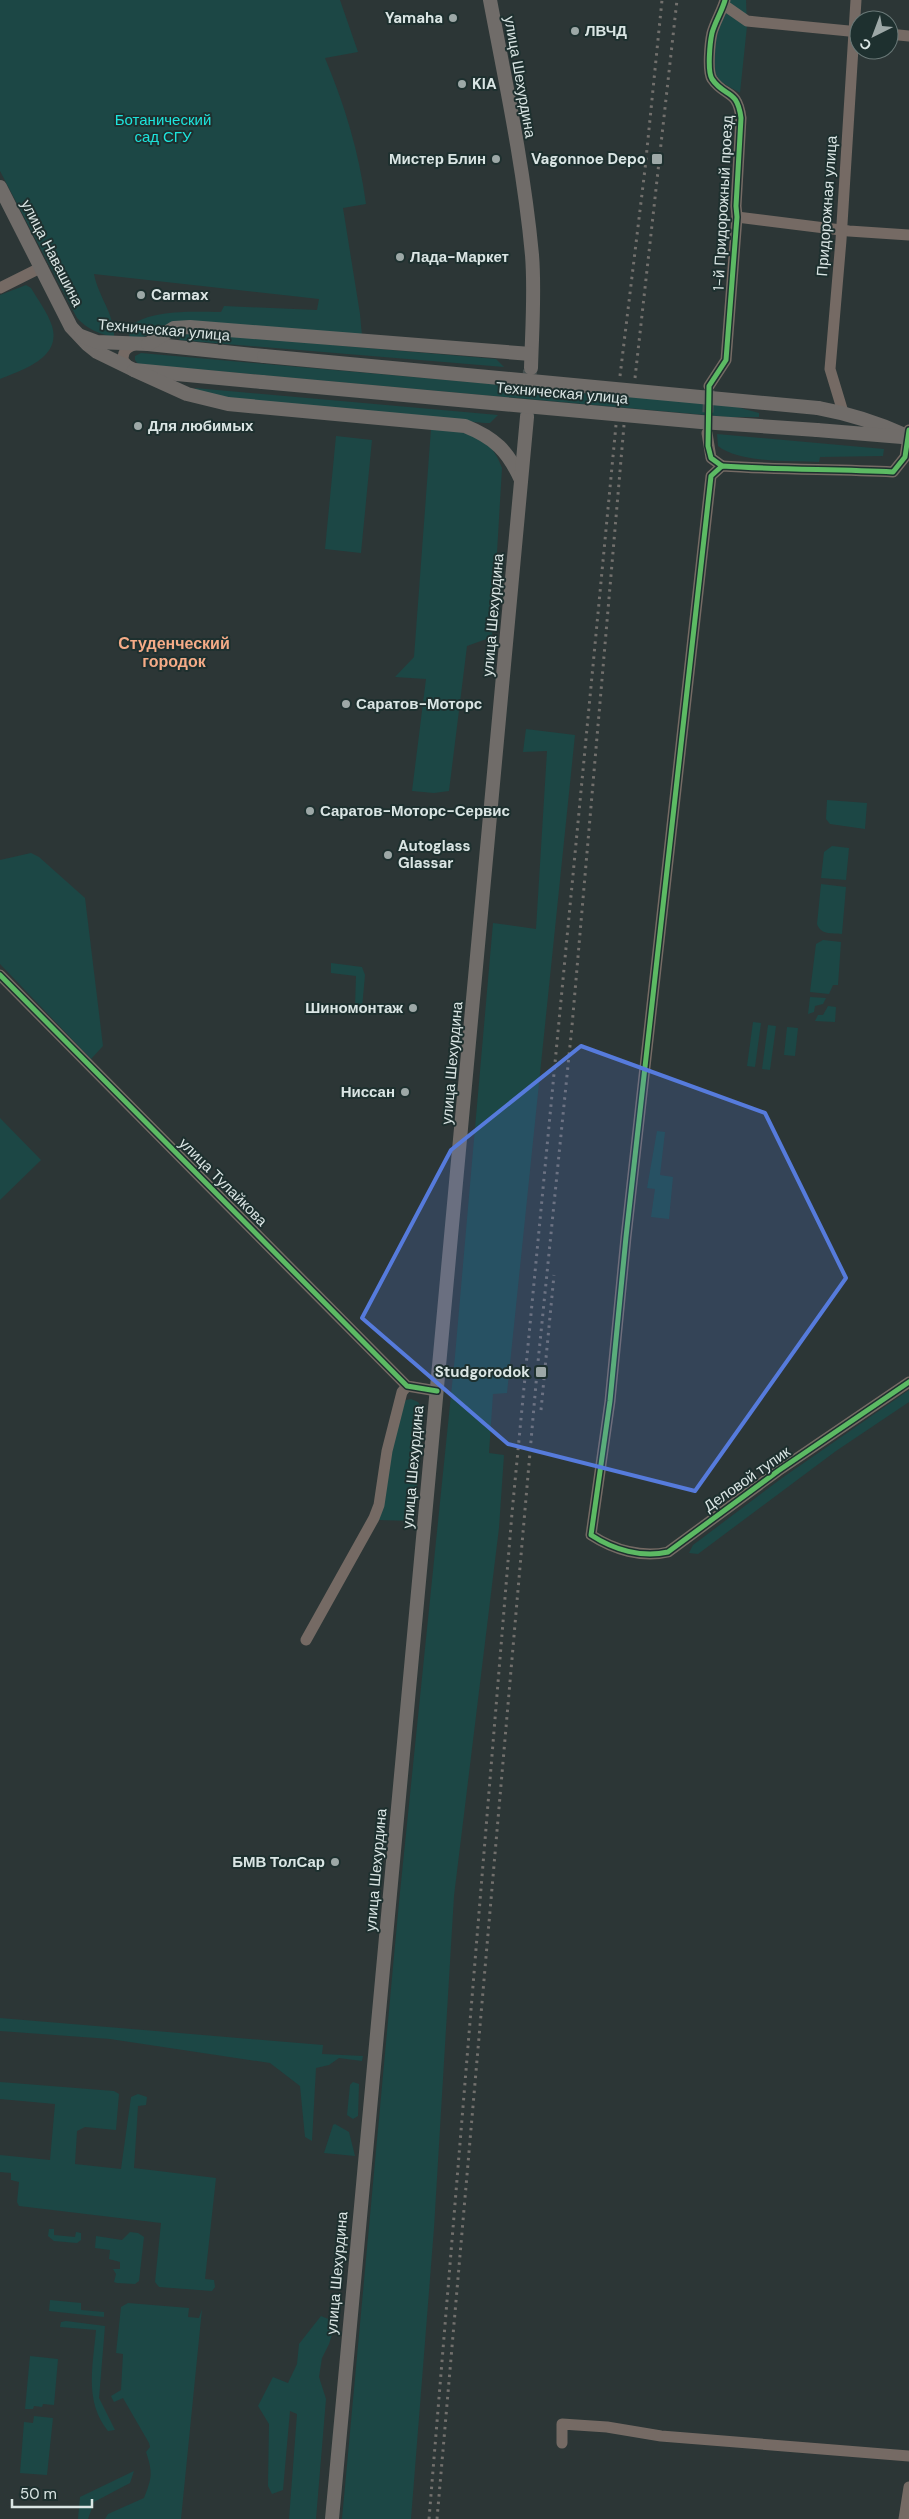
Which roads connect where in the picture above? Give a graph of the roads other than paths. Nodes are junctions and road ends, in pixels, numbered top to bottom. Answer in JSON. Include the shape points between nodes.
{"nodes":[{"id":1,"x":490,"y":0,"type":"edge"},
{"id":2,"x":724,"y":3,"type":"edge"},
{"id":3,"x":849,"y":32,"type":"edge"},
{"id":4,"x":854,"y":60,"type":"edge"},
{"id":5,"x":0,"y":187,"type":"edge"},
{"id":6,"x":737,"y":217,"type":"junction"},
{"id":7,"x":842,"y":229,"type":"junction"},
{"id":8,"x":909,"y":235,"type":"edge"},
{"id":9,"x":42,"y":267,"type":"junction"},
{"id":10,"x":0,"y":288,"type":"edge"},
{"id":11,"x":76,"y":334,"type":"junction"},
{"id":12,"x":143,"y":344,"type":"junction"},
{"id":13,"x":531,"y":354,"type":"junction"},
{"id":14,"x":530,"y":368,"type":"tunnel mouth"},
{"id":15,"x":132,"y":369,"type":"junction"},
{"id":16,"x":709,"y":386,"type":"tunnel mouth"},
{"id":17,"x":844,"y":412,"type":"junction"},
{"id":18,"x":527,"y":417,"type":"tunnel mouth"},
{"id":19,"x":707,"y":433,"type":"tunnel mouth"},
{"id":20,"x":909,"y":434,"type":"edge"},
{"id":21,"x":722,"y":466,"type":"junction"},
{"id":22,"x":521,"y":482,"type":"junction"},
{"id":23,"x":0,"y":975,"type":"edge"},
{"id":24,"x":909,"y":1382,"type":"edge"},
{"id":25,"x":407,"y":1386,"type":"junction"},
{"id":26,"x":437,"y":1391,"type":"junction"},
{"id":27,"x":306,"y":1640,"type":"dead end"},
{"id":28,"x":562,"y":2443,"type":"dead end"},
{"id":29,"x":909,"y":2456,"type":"edge"},
{"id":30,"x":909,"y":2487,"type":"edge"},
{"id":31,"x":332,"y":2519,"type":"edge"},
{"id":32,"x":904,"y":2519,"type":"edge"}],
"edges":[{"from":1,"to":13,"type":"main road","name":"улица Шехурдина","via":[[526,200],[534,284]]},
{"from":2,"to":3,"type":"street","via":[[747,21]]},
{"from":2,"to":6,"type":"street","name":"1-й Придорожный проезд","via":[[712,33],[709,69],[712,79],[733,95],[739,104]]},
{"from":4,"to":7,"type":"street","name":"Придорожная улица"},
{"from":5,"to":9,"type":"main road","name":"улица Навашина"},
{"from":6,"to":7,"type":"street"},
{"from":6,"to":16,"type":"street","name":"1-й Придорожный проезд","via":[[726,360]]},
{"from":7,"to":8,"type":"street"},
{"from":7,"to":17,"type":"street","name":"Придорожная улица","via":[[830,369]]},
{"from":9,"to":10,"type":"street"},
{"from":9,"to":11,"type":"main road","name":"улица Навашина"},
{"from":11,"to":12,"type":"main road","name":"Техническая улица","via":[[96,342]]},
{"from":11,"to":15,"type":"main road","name":"Техническая улица","via":[[97,352]]},
{"from":12,"to":13,"type":"main road","via":[[174,328],[190,327]]},
{"from":12,"to":15,"type":"street","via":[[128,346],[123,353],[123,360]]},
{"from":12,"to":17,"type":"main road","name":"Техническая улица","bridge":true},
{"from":13,"to":14,"type":"main road","name":"улица Шехурдина"},
{"from":15,"to":20,"type":"main road","name":"Техническая улица","bridge":true,"via":[[701,422]]},
{"from":15,"to":22,"type":"main road","via":[[187,394],[228,404],[465,426],[492,439],[504,449]]},
{"from":17,"to":20,"type":"main road","name":"Техническая улица"},
{"from":18,"to":22,"type":"main road","name":"улица Шехурдина"},
{"from":19,"to":21,"type":"street","via":[[711,458]]},
{"from":20,"to":21,"type":"street","via":[[905,457],[893,472],[807,468],[785,471]]},
{"from":21,"to":24,"type":"street","name":"Деловой тупик","via":[[710,476],[610,1401],[591,1535],[604,1544],[639,1554],[652,1556],[668,1552],[778,1471]]},
{"from":22,"to":26,"type":"main road","name":"улица Шехурдина"},
{"from":23,"to":25,"type":"street","name":"улица Тулайкова"},
{"from":25,"to":26,"type":"street"},
{"from":25,"to":27,"type":"street","via":[[402,1392],[387,1451],[380,1505]]},
{"from":26,"to":31,"type":"main road","name":"улица Шехурдина"},
{"from":28,"to":29,"type":"street","via":[[562,2424],[616,2428],[660,2436]]},
{"from":30,"to":32,"type":"street"}]}
